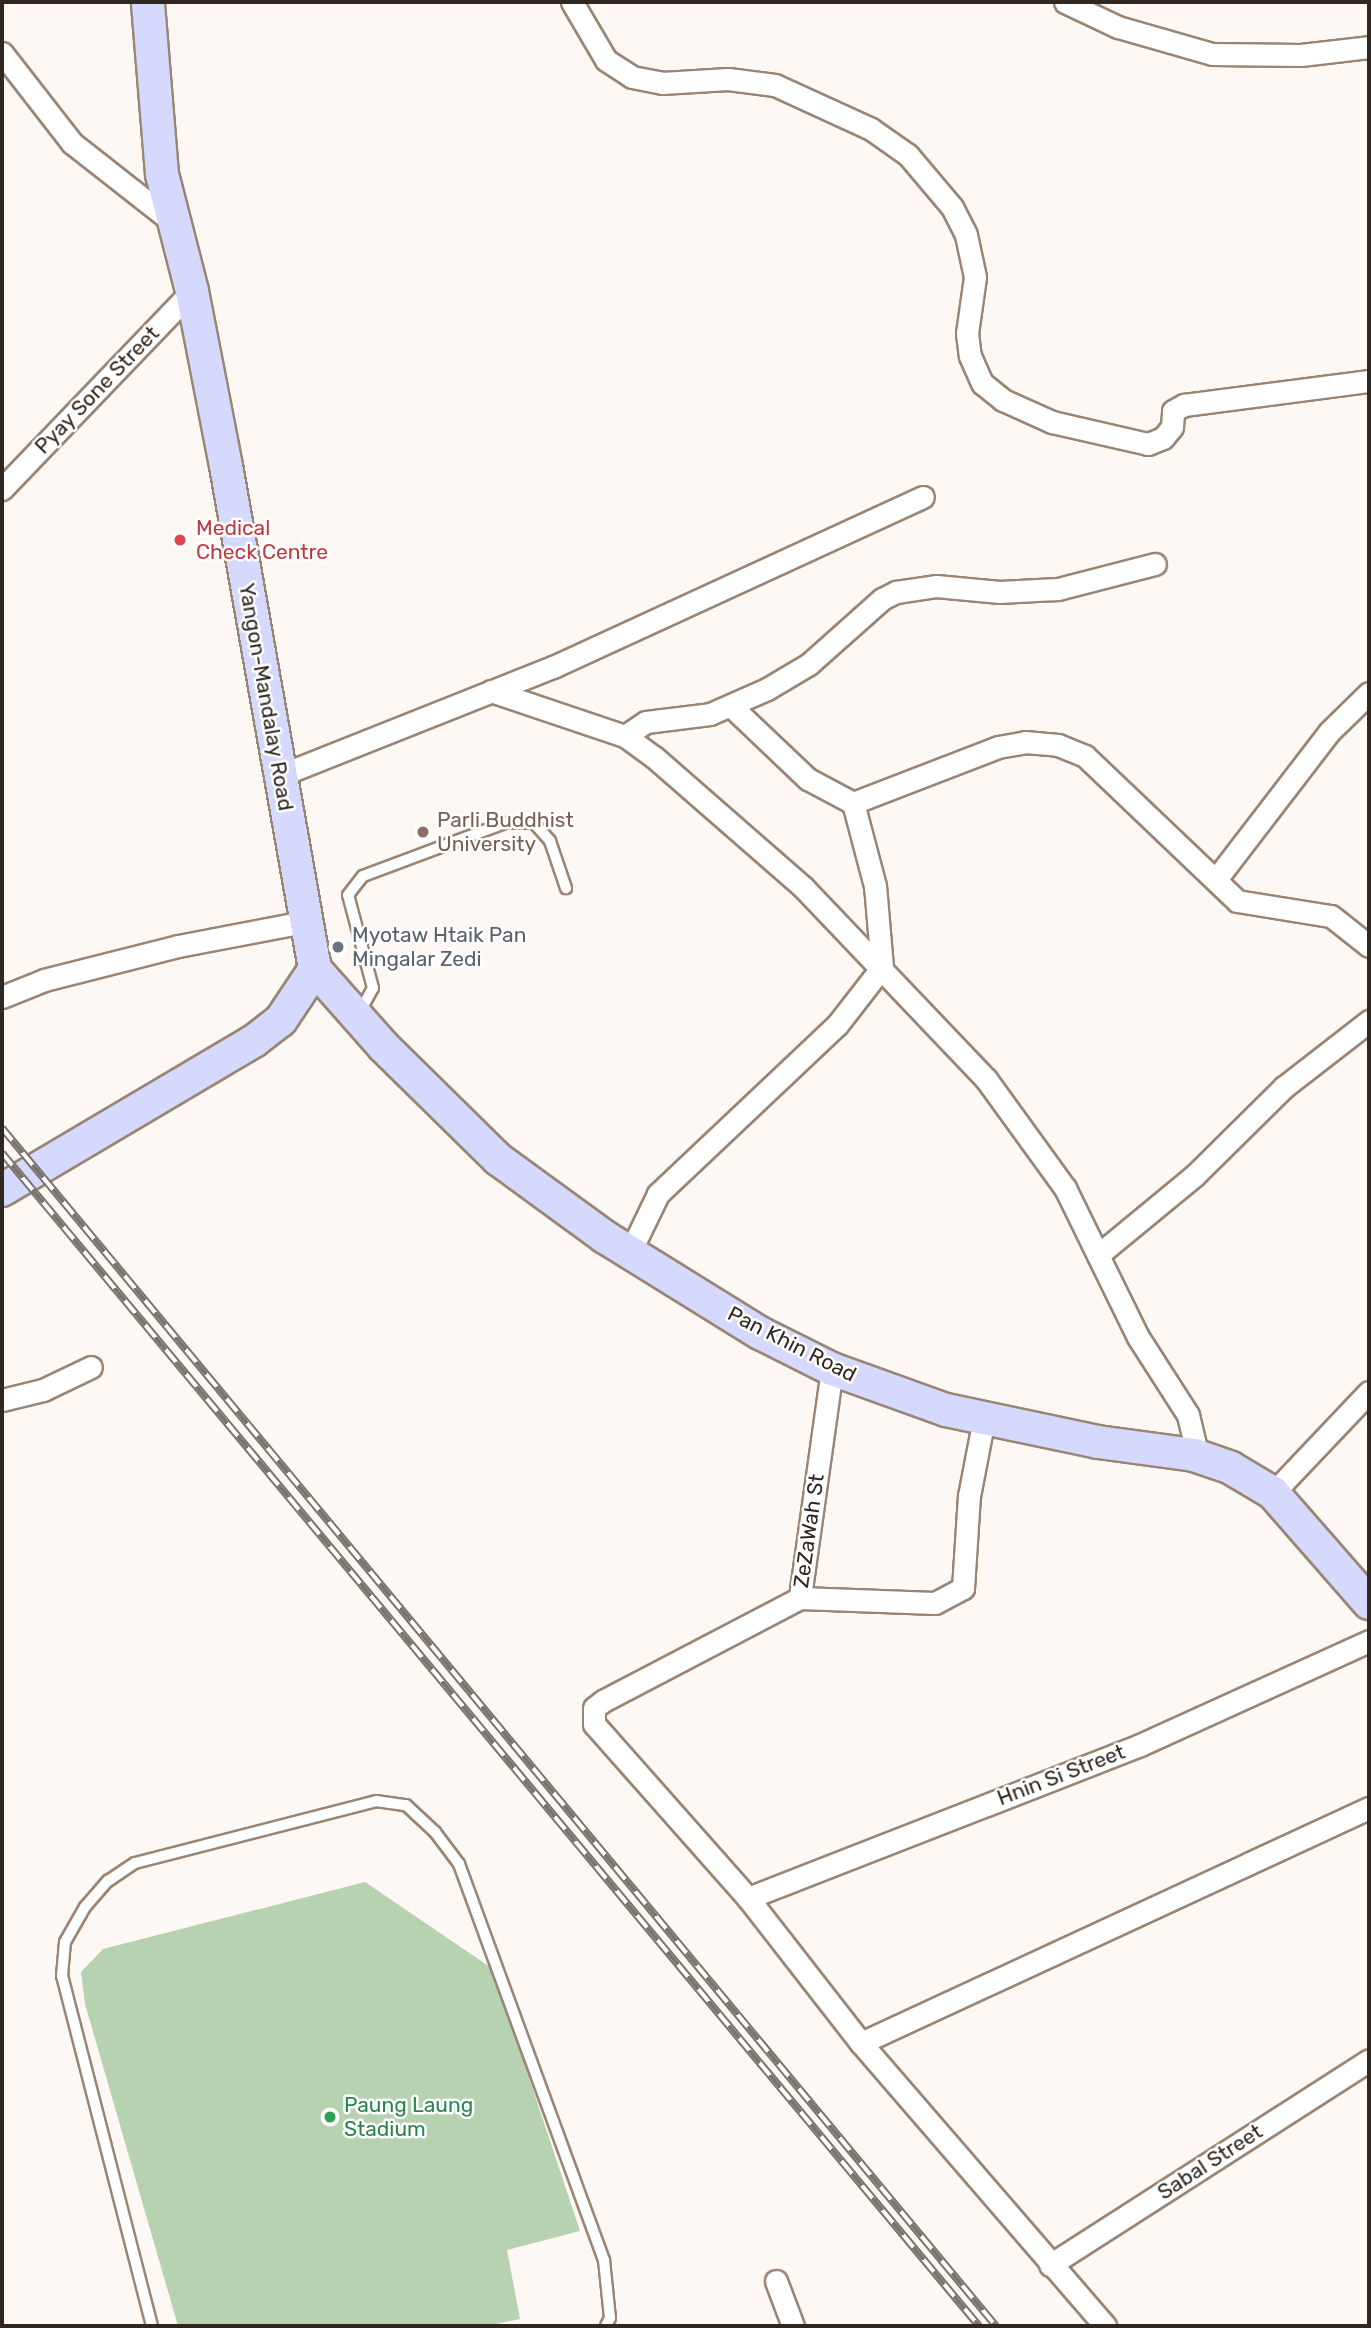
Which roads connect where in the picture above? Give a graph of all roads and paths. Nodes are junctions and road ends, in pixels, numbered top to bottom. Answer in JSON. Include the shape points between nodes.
{"nodes":[{"id":1,"x":148,"y":2,"type":"edge"},
{"id":2,"x":572,"y":2,"type":"edge"},
{"id":3,"x":1065,"y":2,"type":"edge"},
{"id":4,"x":1369,"y":47,"type":"edge"},
{"id":5,"x":2,"y":53,"type":"edge"},
{"id":6,"x":174,"y":223,"type":"junction"},
{"id":7,"x":192,"y":291,"type":"junction"},
{"id":8,"x":1369,"y":381,"type":"edge"},
{"id":9,"x":2,"y":489,"type":"edge"},
{"id":10,"x":923,"y":497,"type":"dead end"},
{"id":11,"x":1155,"y":564,"type":"dead end"},
{"id":12,"x":491,"y":691,"type":"junction"},
{"id":13,"x":1369,"y":693,"type":"edge"},
{"id":14,"x":732,"y":707,"type":"junction"},
{"id":15,"x":625,"y":736,"type":"junction"},
{"id":16,"x":281,"y":775,"type":"junction"},
{"id":17,"x":853,"y":803,"type":"junction"},
{"id":18,"x":1217,"y":878,"type":"junction"},
{"id":19,"x":566,"y":888,"type":"dead end"},
{"id":20,"x":309,"y":921,"type":"junction"},
{"id":21,"x":1369,"y":946,"type":"edge"},
{"id":22,"x":883,"y":967,"type":"junction"},
{"id":23,"x":316,"y":969,"type":"junction"},
{"id":24,"x":2,"y":998,"type":"edge"},
{"id":25,"x":357,"y":1018,"type":"junction"},
{"id":26,"x":1369,"y":1021,"type":"edge"},
{"id":27,"x":2,"y":1190,"type":"edge"},
{"id":28,"x":630,"y":1252,"type":"junction"},
{"id":29,"x":1098,"y":1255,"type":"junction"},
{"id":30,"x":91,"y":1367,"type":"dead end"},
{"id":31,"x":832,"y":1368,"type":"junction"},
{"id":32,"x":1369,"y":1392,"type":"edge"},
{"id":33,"x":2,"y":1400,"type":"edge"},
{"id":34,"x":984,"y":1418,"type":"junction"},
{"id":35,"x":1198,"y":1457,"type":"junction"},
{"id":36,"x":1273,"y":1493,"type":"junction"},
{"id":37,"x":800,"y":1598,"type":"junction"},
{"id":38,"x":1369,"y":1603,"type":"edge"},
{"id":39,"x":1369,"y":1641,"type":"edge"},
{"id":40,"x":1369,"y":1808,"type":"edge"},
{"id":41,"x":748,"y":1898,"type":"junction"},
{"id":42,"x":861,"y":2043,"type":"junction"},
{"id":43,"x":1369,"y":2060,"type":"edge"},
{"id":44,"x":1050,"y":2265,"type":"junction"},
{"id":45,"x":776,"y":2281,"type":"dead end"},
{"id":46,"x":152,"y":2326,"type":"edge"},
{"id":47,"x":606,"y":2326,"type":"edge"},
{"id":48,"x":793,"y":2326,"type":"edge"},
{"id":49,"x":1105,"y":2326,"type":"edge"}],
"edges":[{"from":1,"to":6,"type":"main road","name":"Yangon-Mandalay Road","via":[[153,99]]},
{"from":2,"to":8,"type":"street","via":[[606,60],[632,77],[662,83],[754,80],[775,85],[871,129],[908,155],[952,207],[966,235],[975,278],[967,333],[970,356],[982,383],[1003,400],[1052,422],[1148,444],[1163,438],[1172,427],[1177,407]]},
{"from":3,"to":4,"type":"street","via":[[1118,27],[1212,54],[1301,55]]},
{"from":5,"to":6,"type":"street","via":[[72,142]]},
{"from":6,"to":7,"type":"main road","name":"Yangon-Mandalay Road"},
{"from":7,"to":9,"type":"street","name":"Pyay Sone Street"},
{"from":7,"to":16,"type":"main road","name":"Yangon-Mandalay Road"},
{"from":10,"to":12,"type":"street"},
{"from":11,"to":14,"type":"street","via":[[1058,589],[1000,592],[936,586],[896,592],[882,599],[809,664]]},
{"from":12,"to":15,"type":"street"},
{"from":12,"to":16,"type":"street"},
{"from":13,"to":18,"type":"street","via":[[1329,732]]},
{"from":14,"to":15,"type":"street","via":[[710,715],[646,722]]},
{"from":14,"to":17,"type":"street","via":[[808,779]]},
{"from":15,"to":22,"type":"street","via":[[804,888]]},
{"from":16,"to":20,"type":"main road","name":"Yangon-Mandalay Road"},
{"from":17,"to":18,"type":"street","via":[[998,747],[1025,742],[1058,745],[1085,756],[1177,847]]},
{"from":17,"to":22,"type":"street","via":[[875,886]]},
{"from":18,"to":21,"type":"street","via":[[1237,901],[1331,916]]},
{"from":19,"to":25,"type":"lane","via":[[550,841],[534,823],[505,823],[363,876],[348,895],[373,988]]},
{"from":20,"to":23,"type":"main road","name":"Yangon-Mandalay Road"},
{"from":20,"to":24,"type":"street","via":[[178,946],[44,980]]},
{"from":22,"to":28,"type":"street","via":[[836,1025],[658,1194]]},
{"from":22,"to":29,"type":"street","via":[[986,1079],[1065,1188]]},
{"from":23,"to":25,"type":"main road","name":"Pan Khin Road"},
{"from":23,"to":27,"type":"main road","via":[[281,1020],[254,1041]]},
{"from":25,"to":28,"type":"main road","name":"Pan Khin Road","via":[[498,1159]]},
{"from":26,"to":29,"type":"street","via":[[1284,1087],[1195,1175]]},
{"from":28,"to":31,"type":"main road","name":"Pan Khin Road","via":[[760,1333]]},
{"from":29,"to":35,"type":"street","via":[[1138,1337],[1188,1415]]},
{"from":30,"to":33,"type":"street","via":[[43,1390]]},
{"from":31,"to":34,"type":"main road","name":"Pan Khin Road","via":[[946,1410]]},
{"from":31,"to":37,"type":"street","name":"ZeZaWah St"},
{"from":32,"to":36,"type":"street"},
{"from":34,"to":35,"type":"main road","name":"Pan Khin Road"},
{"from":34,"to":37,"type":"street","via":[[968,1496],[963,1588],[935,1603]]},
{"from":35,"to":36,"type":"main road","name":"Pan Khin Road","via":[[1231,1468]]},
{"from":36,"to":38,"type":"main road","name":"Pan Khin Road"},
{"from":37,"to":41,"type":"street","name":"ZeZaWah St","via":[[603,1701],[592,1716],[600,1735]]},
{"from":39,"to":41,"type":"street","name":"Hnin Si Street","via":[[1140,1745]]},
{"from":40,"to":42,"type":"street"},
{"from":41,"to":42,"type":"street"},
{"from":42,"to":44,"type":"street"},
{"from":43,"to":44,"type":"street","name":"Sabal Street"},
{"from":44,"to":49,"type":"street"},
{"from":45,"to":48,"type":"street"},
{"from":46,"to":47,"type":"lane","via":[[62,1976],[65,1942],[85,1907],[108,1881],[135,1863],[376,1801],[405,1805],[435,1832],[459,1864],[604,2259],[610,2318]]}]}
